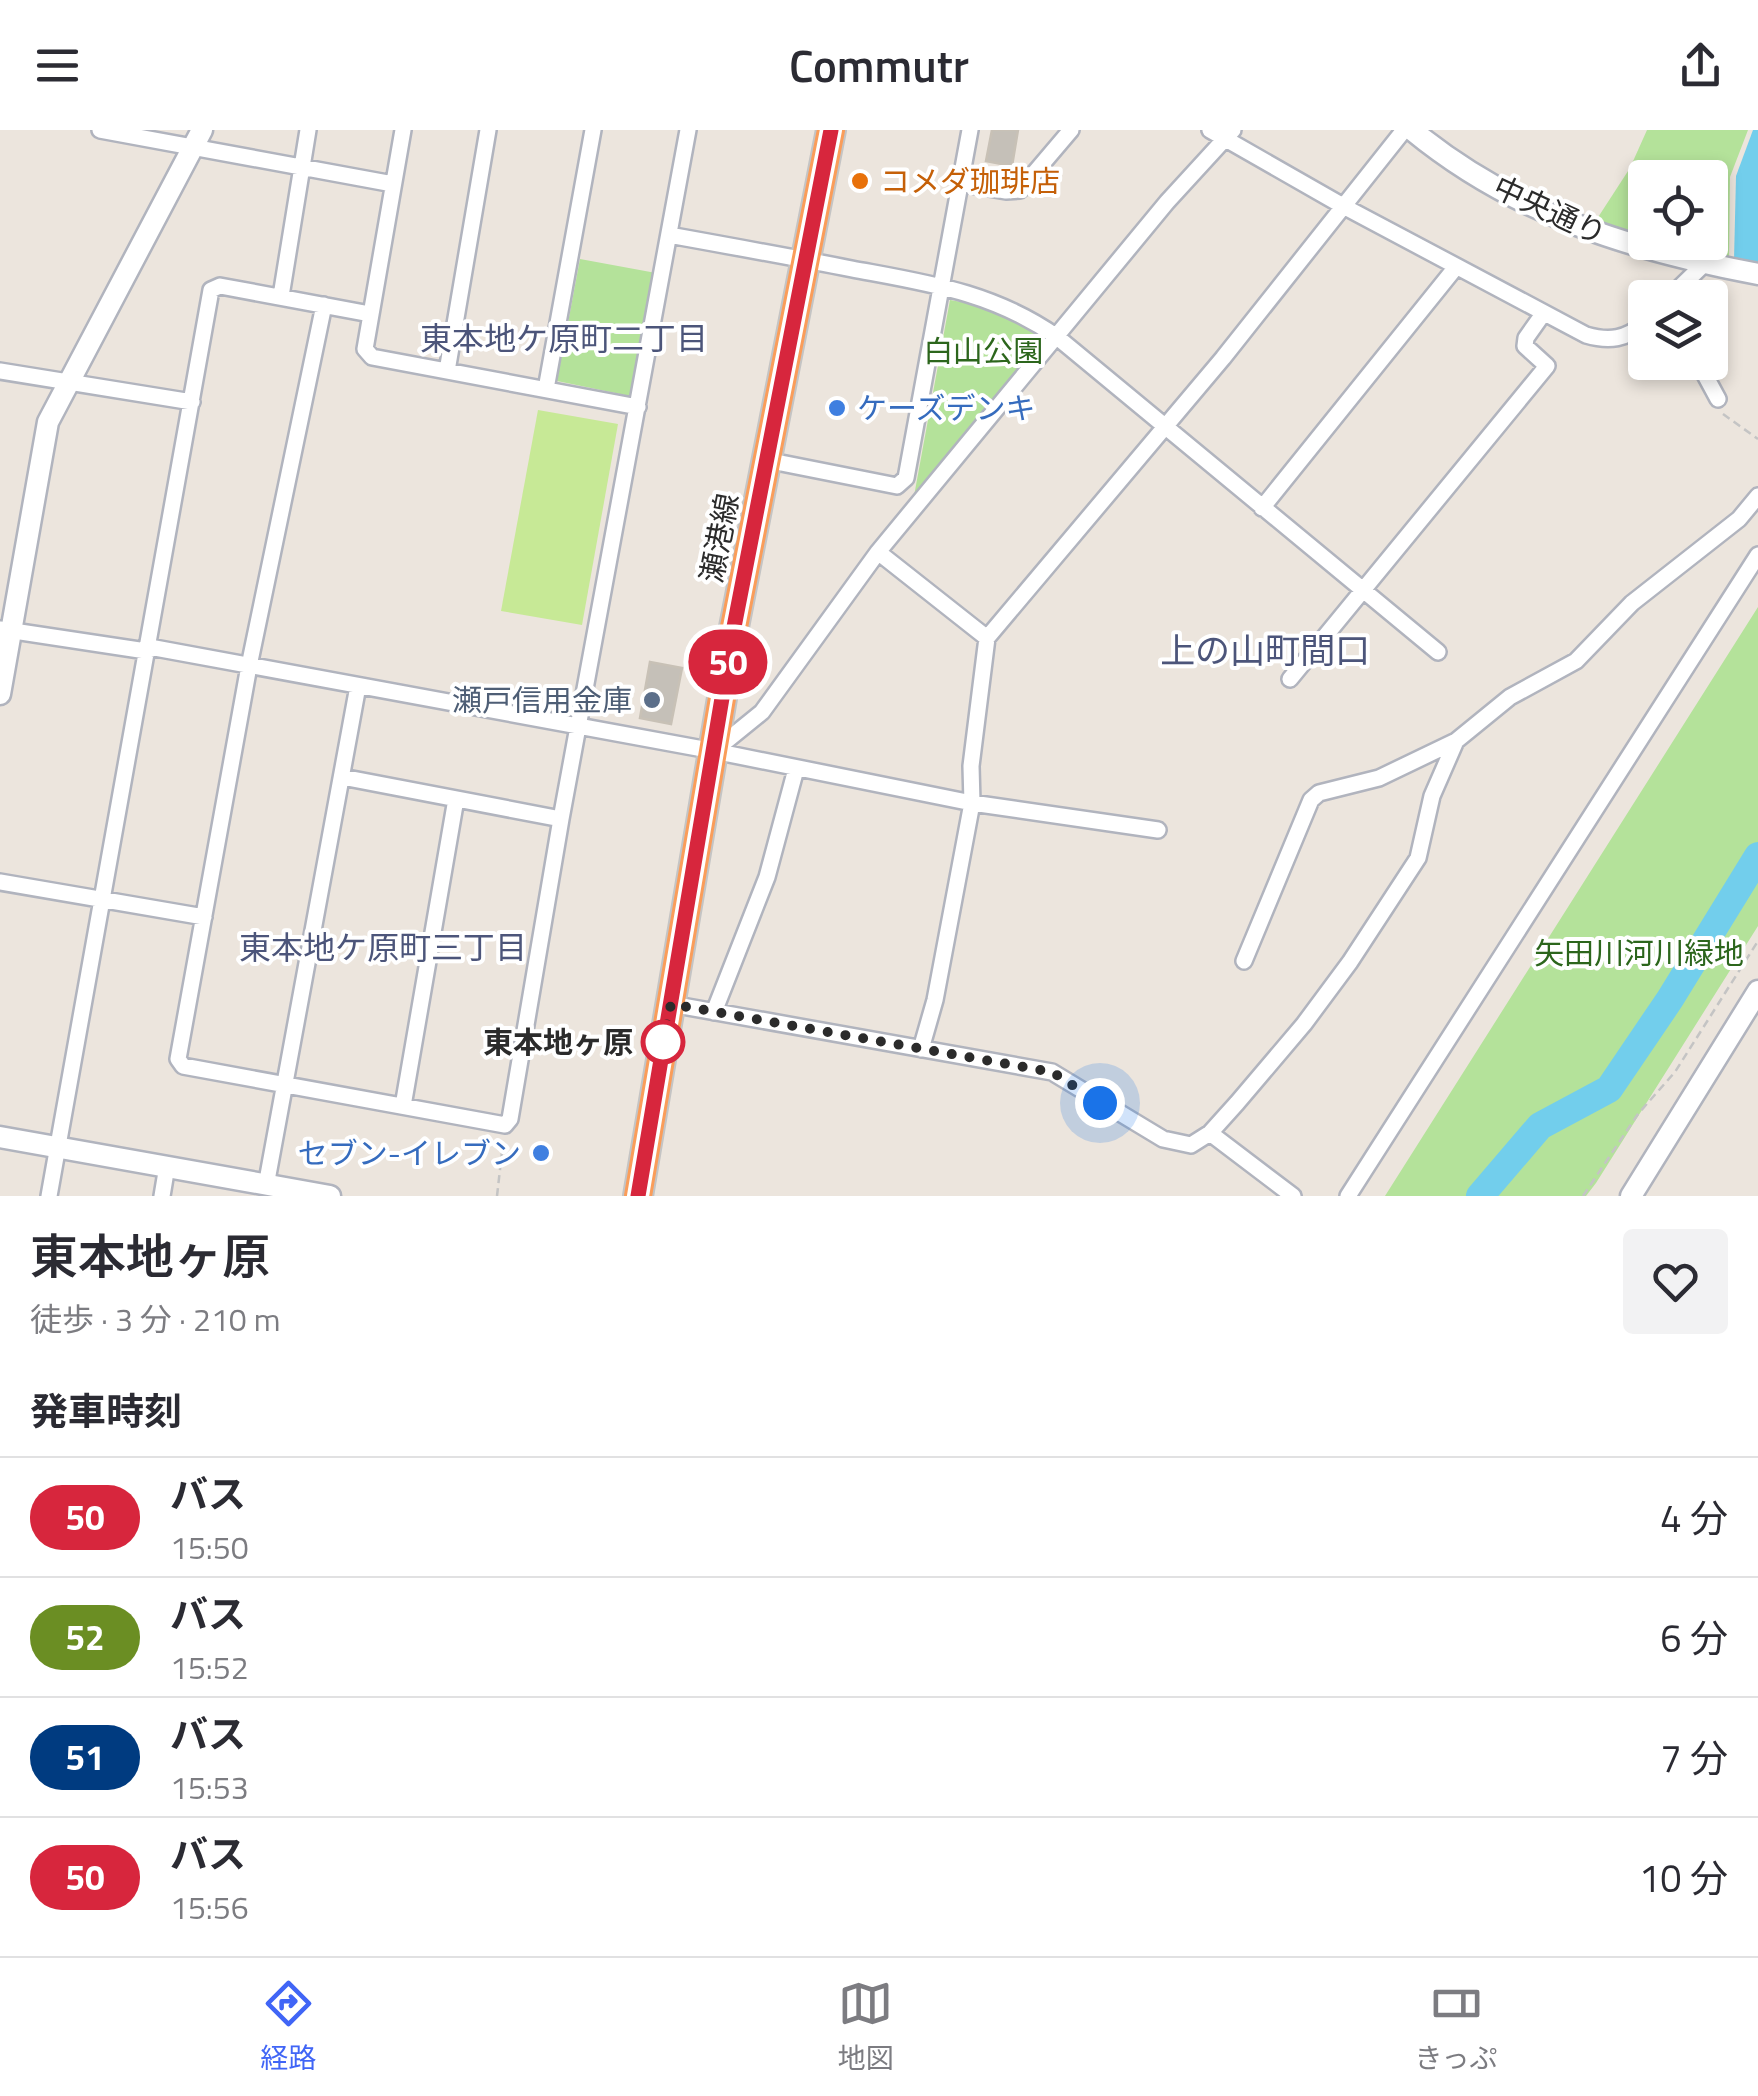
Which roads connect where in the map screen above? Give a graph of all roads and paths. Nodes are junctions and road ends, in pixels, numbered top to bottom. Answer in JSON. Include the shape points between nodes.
{"nodes":[{"id":1,"x":100,"y":130,"type":"edge"},
{"id":2,"x":308,"y":130,"type":"edge"},
{"id":3,"x":404,"y":130,"type":"edge"},
{"id":4,"x":488,"y":130,"type":"edge"},
{"id":5,"x":592,"y":130,"type":"edge"},
{"id":6,"x":688,"y":130,"type":"edge"},
{"id":7,"x":831,"y":130,"type":"edge"},
{"id":8,"x":970,"y":130,"type":"edge"},
{"id":9,"x":1071,"y":130,"type":"edge"},
{"id":10,"x":1210,"y":130,"type":"edge"},
{"id":11,"x":1404,"y":130,"type":"edge"},
{"id":12,"x":1412,"y":130,"type":"edge"},
{"id":13,"x":160,"y":135,"type":"edge"},
{"id":14,"x":1229,"y":135,"type":"edge"},
{"id":15,"x":198,"y":139,"type":"edge"},
{"id":16,"x":301,"y":168,"type":"junction"},
{"id":17,"x":392,"y":184,"type":"junction"},
{"id":18,"x":959,"y":184,"type":"junction"},
{"id":19,"x":1343,"y":206,"type":"junction"},
{"id":20,"x":669,"y":234,"type":"junction"},
{"id":21,"x":805,"y":260,"type":"junction"},
{"id":22,"x":1705,"y":263,"type":"junction"},
{"id":23,"x":1456,"y":267,"type":"junction"},
{"id":24,"x":1758,"y":274,"type":"edge"},
{"id":25,"x":1693,"y":280,"type":"edge"},
{"id":26,"x":940,"y":286,"type":"junction"},
{"id":27,"x":281,"y":296,"type":"junction"},
{"id":28,"x":324,"y":305,"type":"junction"},
{"id":29,"x":370,"y":314,"type":"junction"},
{"id":30,"x":1543,"y":314,"type":"junction"},
{"id":31,"x":1628,"y":334,"type":"edge"},
{"id":32,"x":1057,"y":337,"type":"junction"},
{"id":33,"x":0,"y":371,"type":"edge"},
{"id":34,"x":447,"y":371,"type":"junction"},
{"id":35,"x":1708,"y":380,"type":"edge"},
{"id":36,"x":70,"y":383,"type":"junction"},
{"id":37,"x":546,"y":389,"type":"junction"},
{"id":38,"x":1718,"y":398,"type":"joint"},
{"id":39,"x":192,"y":402,"type":"junction"},
{"id":40,"x":638,"y":407,"type":"junction"},
{"id":41,"x":1165,"y":427,"type":"junction"},
{"id":42,"x":1758,"y":440,"type":"edge"},
{"id":43,"x":766,"y":460,"type":"junction"},
{"id":44,"x":1758,"y":496,"type":"edge"},
{"id":45,"x":1262,"y":508,"type":"junction"},
{"id":46,"x":878,"y":552,"type":"junction"},
{"id":47,"x":1758,"y":555,"type":"edge"},
{"id":48,"x":1364,"y":590,"type":"junction"},
{"id":49,"x":6,"y":630,"type":"edge"},
{"id":50,"x":986,"y":638,"type":"junction"},
{"id":51,"x":146,"y":650,"type":"junction"},
{"id":52,"x":1438,"y":652,"type":"dead end"},
{"id":53,"x":248,"y":666,"type":"junction"},
{"id":54,"x":1290,"y":679,"type":"dead end"},
{"id":55,"x":358,"y":686,"type":"junction"},
{"id":56,"x":0,"y":694,"type":"edge"},
{"id":57,"x":578,"y":727,"type":"junction"},
{"id":58,"x":1456,"y":741,"type":"junction"},
{"id":59,"x":714,"y":752,"type":"junction"},
{"id":60,"x":796,"y":769,"type":"junction"},
{"id":61,"x":342,"y":777,"type":"junction"},
{"id":62,"x":456,"y":799,"type":"junction"},
{"id":63,"x":972,"y":803,"type":"junction"},
{"id":64,"x":561,"y":819,"type":"junction"},
{"id":65,"x":1158,"y":830,"type":"dead end"},
{"id":66,"x":0,"y":882,"type":"edge"},
{"id":67,"x":102,"y":899,"type":"junction"},
{"id":68,"x":204,"y":917,"type":"junction"},
{"id":69,"x":1758,"y":941,"type":"edge"},
{"id":70,"x":1244,"y":961,"type":"dead end"},
{"id":71,"x":1758,"y":991,"type":"edge"},
{"id":72,"x":671,"y":1004,"type":"junction"},
{"id":73,"x":714,"y":1012,"type":"junction"},
{"id":74,"x":922,"y":1048,"type":"junction"},
{"id":75,"x":284,"y":1086,"type":"junction"},
{"id":76,"x":403,"y":1106,"type":"junction"},
{"id":77,"x":505,"y":1125,"type":"junction"},
{"id":78,"x":1210,"y":1133,"type":"junction"},
{"id":79,"x":0,"y":1137,"type":"edge"},
{"id":80,"x":58,"y":1146,"type":"junction"},
{"id":81,"x":167,"y":1166,"type":"junction"},
{"id":82,"x":266,"y":1186,"type":"junction"},
{"id":83,"x":50,"y":1196,"type":"edge"},
{"id":84,"x":162,"y":1196,"type":"edge"},
{"id":85,"x":330,"y":1196,"type":"edge"},
{"id":86,"x":497,"y":1196,"type":"edge"},
{"id":87,"x":638,"y":1196,"type":"edge"},
{"id":88,"x":1293,"y":1196,"type":"edge"},
{"id":89,"x":1348,"y":1196,"type":"edge"},
{"id":90,"x":1582,"y":1196,"type":"edge"},
{"id":91,"x":1632,"y":1196,"type":"edge"}],
"edges":[{"from":1,"to":13,"type":"street"},
{"from":2,"to":16,"type":"street"},
{"from":3,"to":17,"type":"street"},
{"from":4,"to":34,"type":"street"},
{"from":5,"to":37,"type":"street"},
{"from":6,"to":20,"type":"street"},
{"from":7,"to":21,"type":"highway","name":"瀬港線"},
{"from":8,"to":18,"type":"street"},
{"from":9,"to":18,"type":"street","via":[[1020,190]]},
{"from":10,"to":14,"type":"street"},
{"from":11,"to":19,"type":"street"},
{"from":12,"to":22,"type":"street","name":"中央通り","via":[[1516,198],[1586,231]]},
{"from":13,"to":15,"type":"street"},
{"from":14,"to":19,"type":"street"},
{"from":14,"to":32,"type":"street"},
{"from":15,"to":16,"type":"street"},
{"from":15,"to":36,"type":"street"},
{"from":16,"to":17,"type":"street"},
{"from":16,"to":27,"type":"street"},
{"from":17,"to":29,"type":"street"},
{"from":18,"to":26,"type":"street"},
{"from":19,"to":23,"type":"street"},
{"from":19,"to":41,"type":"street"},
{"from":20,"to":21,"type":"street"},
{"from":20,"to":40,"type":"street"},
{"from":21,"to":26,"type":"street"},
{"from":21,"to":43,"type":"highway","name":"瀬港線"},
{"from":22,"to":24,"type":"street","name":"中央通り"},
{"from":22,"to":25,"type":"street"},
{"from":23,"to":30,"type":"street"},
{"from":23,"to":45,"type":"street"},
{"from":26,"to":32,"type":"street","via":[[993,300]]},
{"from":26,"to":43,"type":"street","via":[[906,478],[897,486]]},
{"from":27,"to":28,"type":"street"},
{"from":27,"to":39,"type":"street","via":[[214,286]]},
{"from":28,"to":29,"type":"street"},
{"from":28,"to":53,"type":"street"},
{"from":29,"to":34,"type":"street","via":[[365,350],[372,357]]},
{"from":30,"to":31,"type":"street","via":[[1603,340]]},
{"from":30,"to":48,"type":"street","via":[[1525,346],[1547,366]]},
{"from":32,"to":41,"type":"street"},
{"from":32,"to":46,"type":"street"},
{"from":33,"to":36,"type":"street"},
{"from":34,"to":37,"type":"street"},
{"from":35,"to":38,"type":"street"},
{"from":36,"to":39,"type":"street"},
{"from":36,"to":49,"type":"street","via":[[48,422]]},
{"from":37,"to":40,"type":"street"},
{"from":38,"to":42,"type":"path","via":[[1723,418]]},
{"from":39,"to":51,"type":"street"},
{"from":40,"to":57,"type":"street"},
{"from":41,"to":45,"type":"street"},
{"from":41,"to":50,"type":"street"},
{"from":43,"to":59,"type":"highway","name":"瀬港線"},
{"from":44,"to":58,"type":"street","via":[[1739,519],[1632,602],[1576,661],[1510,697]]},
{"from":45,"to":48,"type":"street"},
{"from":46,"to":50,"type":"street"},
{"from":46,"to":59,"type":"street","via":[[762,712]]},
{"from":47,"to":89,"type":"street"},
{"from":48,"to":52,"type":"street"},
{"from":48,"to":54,"type":"street"},
{"from":49,"to":51,"type":"street"},
{"from":49,"to":56,"type":"street"},
{"from":50,"to":63,"type":"street"},
{"from":51,"to":53,"type":"street"},
{"from":51,"to":67,"type":"street"},
{"from":53,"to":55,"type":"street"},
{"from":53,"to":68,"type":"street"},
{"from":55,"to":57,"type":"street"},
{"from":55,"to":61,"type":"street"},
{"from":57,"to":59,"type":"street"},
{"from":57,"to":64,"type":"street"},
{"from":58,"to":70,"type":"street","via":[[1379,778],[1310,800]]},
{"from":58,"to":78,"type":"street","via":[[1432,796],[1418,858],[1304,1024]]},
{"from":59,"to":60,"type":"street"},
{"from":59,"to":72,"type":"highway","name":"瀬港線"},
{"from":60,"to":63,"type":"street"},
{"from":60,"to":73,"type":"street","via":[[767,877]]},
{"from":61,"to":62,"type":"street"},
{"from":61,"to":75,"type":"street"},
{"from":62,"to":64,"type":"street"},
{"from":62,"to":76,"type":"street"},
{"from":63,"to":65,"type":"street"},
{"from":63,"to":74,"type":"street"},
{"from":64,"to":77,"type":"street"},
{"from":66,"to":67,"type":"street"},
{"from":67,"to":68,"type":"street"},
{"from":67,"to":80,"type":"street"},
{"from":68,"to":75,"type":"street","via":[[178,1059],[184,1066]]},
{"from":69,"to":90,"type":"path","via":[[1676,1072]]},
{"from":71,"to":91,"type":"street"},
{"from":72,"to":73,"type":"street"},
{"from":72,"to":87,"type":"highway","name":"瀬港線"},
{"from":73,"to":74,"type":"street"},
{"from":74,"to":78,"type":"street","via":[[1052,1072],[1163,1138],[1191,1145]]},
{"from":75,"to":76,"type":"street"},
{"from":75,"to":82,"type":"street"},
{"from":76,"to":77,"type":"street"},
{"from":77,"to":86,"type":"path"},
{"from":78,"to":88,"type":"street"},
{"from":79,"to":80,"type":"street"},
{"from":80,"to":81,"type":"street"},
{"from":80,"to":83,"type":"street"},
{"from":81,"to":82,"type":"street"},
{"from":81,"to":84,"type":"street"},
{"from":82,"to":85,"type":"street"}]}
